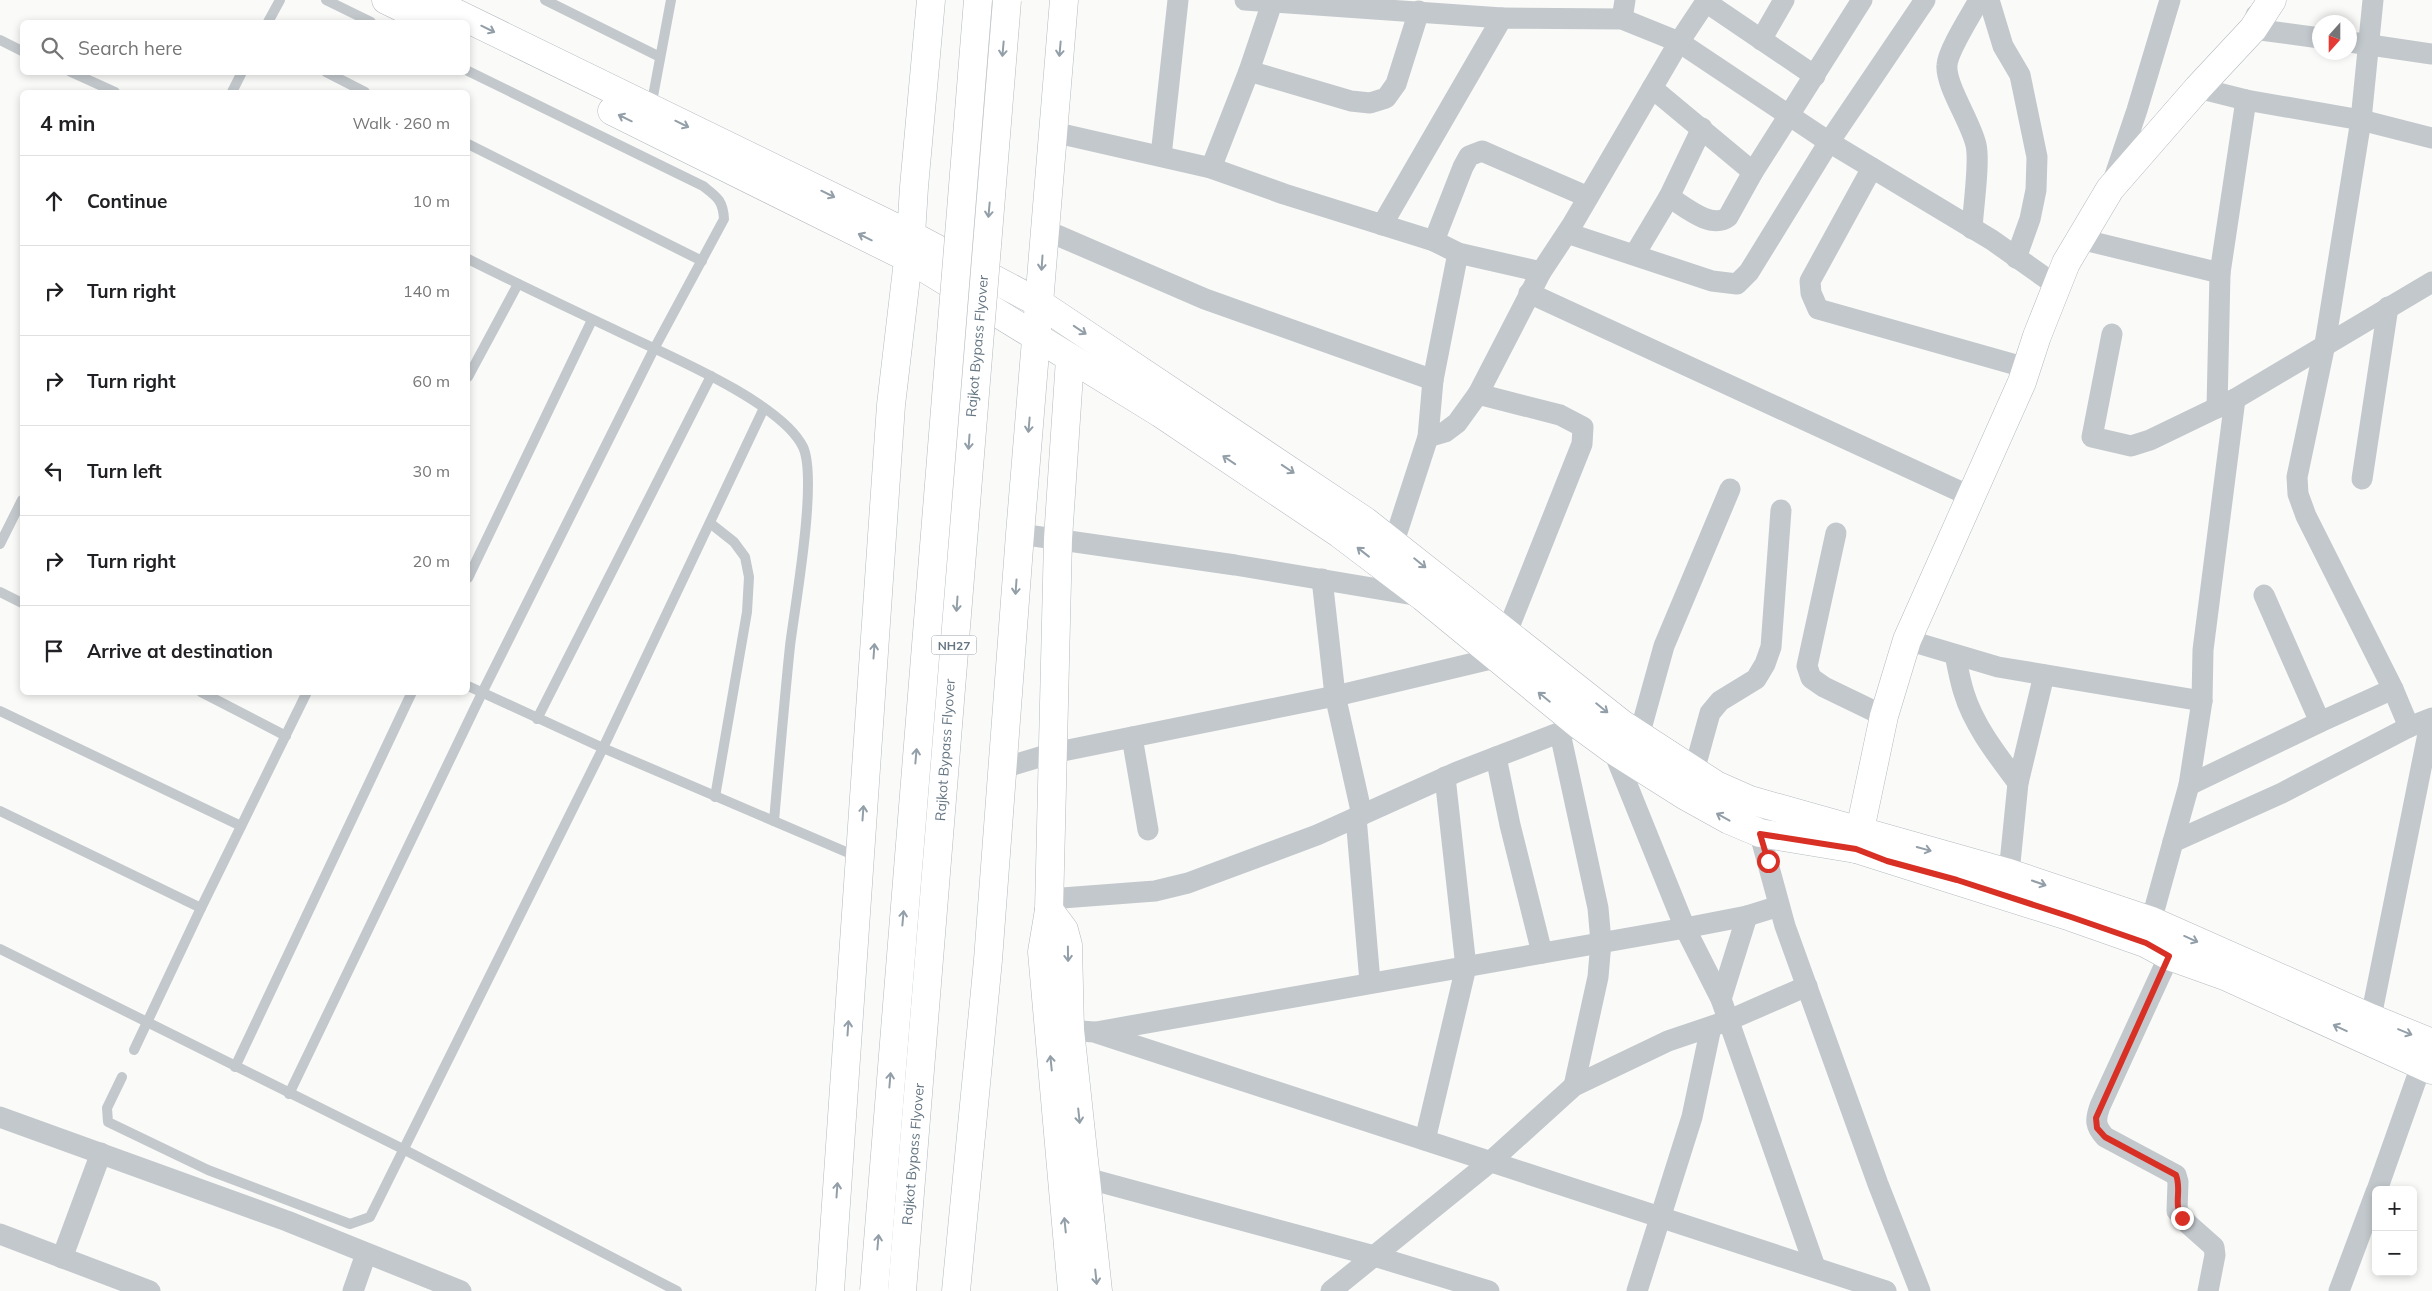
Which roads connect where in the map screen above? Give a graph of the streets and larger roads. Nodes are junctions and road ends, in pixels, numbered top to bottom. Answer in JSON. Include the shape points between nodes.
{"nodes":[{"id":1,"x":386,"y":0,"type":"edge"},
{"id":2,"x":429,"y":0,"type":"edge"},
{"id":3,"x":931,"y":0,"type":"edge"},
{"id":4,"x":978,"y":0,"type":"edge"},
{"id":5,"x":1007,"y":0,"type":"edge"},
{"id":6,"x":1064,"y":0,"type":"edge"},
{"id":7,"x":1178,"y":0,"type":"edge"},
{"id":8,"x":1245,"y":0,"type":"edge"},
{"id":9,"x":1784,"y":0,"type":"edge"},
{"id":10,"x":1862,"y":0,"type":"edge"},
{"id":11,"x":1925,"y":0,"type":"edge"},
{"id":12,"x":1980,"y":0,"type":"edge"},
{"id":13,"x":1989,"y":0,"type":"edge"},
{"id":14,"x":2170,"y":0,"type":"edge"},
{"id":15,"x":2259,"y":0,"type":"edge"},
{"id":16,"x":2272,"y":0,"type":"edge"},
{"id":17,"x":2373,"y":0,"type":"edge"},
{"id":18,"x":1272,"y":1,"type":"edge"},
{"id":19,"x":1706,"y":1,"type":"edge"},
{"id":20,"x":1409,"y":7,"type":"edge"},
{"id":21,"x":1623,"y":9,"type":"edge"},
{"id":22,"x":1489,"y":11,"type":"edge"},
{"id":23,"x":427,"y":20,"type":"edge"},
{"id":24,"x":470,"y":20,"type":"edge"},
{"id":25,"x":470,"y":20,"type":"edge"},
{"id":26,"x":2253,"y":28,"type":"junction"},
{"id":27,"x":2312,"y":37,"type":"edge"},
{"id":28,"x":1761,"y":40,"type":"junction"},
{"id":29,"x":470,"y":41,"type":"edge"},
{"id":30,"x":1680,"y":42,"type":"junction"},
{"id":31,"x":2360,"y":44,"type":"edge"},
{"id":32,"x":2432,"y":54,"type":"edge"},
{"id":33,"x":1249,"y":71,"type":"junction"},
{"id":34,"x":1815,"y":76,"type":"junction"},
{"id":35,"x":1652,"y":88,"type":"junction"},
{"id":36,"x":2198,"y":88,"type":"junction"},
{"id":37,"x":2246,"y":100,"type":"junction"},
{"id":38,"x":1790,"y":116,"type":"junction"},
{"id":39,"x":2361,"y":120,"type":"junction"},
{"id":40,"x":1702,"y":128,"type":"junction"},
{"id":41,"x":1053,"y":132,"type":"junction"},
{"id":42,"x":2432,"y":138,"type":"edge"},
{"id":43,"x":1829,"y":142,"type":"junction"},
{"id":44,"x":1161,"y":156,"type":"junction"},
{"id":45,"x":1211,"y":168,"type":"junction"},
{"id":46,"x":1872,"y":168,"type":"junction"},
{"id":47,"x":1753,"y":172,"type":"junction"},
{"id":48,"x":2110,"y":189,"type":"junction"},
{"id":49,"x":1588,"y":197,"type":"junction"},
{"id":50,"x":1669,"y":197,"type":"junction"},
{"id":51,"x":1382,"y":225,"type":"junction"},
{"id":52,"x":1972,"y":229,"type":"junction"},
{"id":53,"x":1045,"y":230,"type":"junction"},
{"id":54,"x":1567,"y":233,"type":"junction"},
{"id":55,"x":2080,"y":239,"type":"junction"},
{"id":56,"x":1434,"y":241,"type":"junction"},
{"id":57,"x":910,"y":246,"type":"junction"},
{"id":58,"x":1458,"y":253,"type":"junction"},
{"id":59,"x":1635,"y":254,"type":"junction"},
{"id":60,"x":2016,"y":258,"type":"junction"},
{"id":61,"x":1541,"y":272,"type":"junction"},
{"id":62,"x":2220,"y":273,"type":"junction"},
{"id":63,"x":2432,"y":282,"type":"edge"},
{"id":64,"x":2057,"y":286,"type":"junction"},
{"id":65,"x":1529,"y":293,"type":"junction"},
{"id":66,"x":1039,"y":304,"type":"junction"},
{"id":67,"x":2388,"y":307,"type":"junction"},
{"id":68,"x":2112,"y":334,"type":"dead end"},
{"id":69,"x":1036,"y":338,"type":"junction"},
{"id":70,"x":2325,"y":344,"type":"junction"},
{"id":71,"x":1070,"y":359,"type":"junction"},
{"id":72,"x":2027,"y":368,"type":"junction"},
{"id":73,"x":1433,"y":380,"type":"junction"},
{"id":74,"x":1478,"y":394,"type":"junction"},
{"id":75,"x":2226,"y":403,"type":"junction"},
{"id":76,"x":1428,"y":436,"type":"junction"},
{"id":77,"x":2362,"y":479,"type":"dead end"},
{"id":78,"x":1730,"y":489,"type":"dead end"},
{"id":79,"x":1972,"y":497,"type":"junction"},
{"id":80,"x":1781,"y":510,"type":"dead end"},
{"id":81,"x":1836,"y":533,"type":"dead end"},
{"id":82,"x":1020,"y":534,"type":"junction"},
{"id":83,"x":1058,"y":539,"type":"junction"},
{"id":84,"x":1393,"y":542,"type":"junction"},
{"id":85,"x":1386,"y":570,"type":"junction"},
{"id":86,"x":1322,"y":579,"type":"junction"},
{"id":87,"x":2264,"y":596,"type":"dead end"},
{"id":88,"x":1423,"y":597,"type":"junction"},
{"id":89,"x":1507,"y":632,"type":"junction"},
{"id":90,"x":1907,"y":640,"type":"junction"},
{"id":91,"x":1955,"y":655,"type":"junction"},
{"id":92,"x":1495,"y":658,"type":"junction"},
{"id":93,"x":2044,"y":674,"type":"junction"},
{"id":94,"x":2393,"y":690,"type":"junction"},
{"id":95,"x":1335,"y":696,"type":"junction"},
{"id":96,"x":2202,"y":701,"type":"junction"},
{"id":97,"x":1884,"y":716,"type":"junction"},
{"id":98,"x":2432,"y":718,"type":"edge"},
{"id":99,"x":2320,"y":722,"type":"junction"},
{"id":100,"x":2409,"y":727,"type":"junction"},
{"id":101,"x":1569,"y":729,"type":"junction"},
{"id":102,"x":1639,"y":736,"type":"junction"},
{"id":103,"x":1132,"y":737,"type":"junction"},
{"id":104,"x":1613,"y":750,"type":"junction"},
{"id":105,"x":1053,"y":753,"type":"junction"},
{"id":106,"x":1496,"y":757,"type":"junction"},
{"id":107,"x":1003,"y":768,"type":"junction"},
{"id":108,"x":1694,"y":771,"type":"junction"},
{"id":109,"x":1445,"y":777,"type":"junction"},
{"id":110,"x":2018,"y":783,"type":"junction"},
{"id":111,"x":2189,"y":784,"type":"junction"},
{"id":112,"x":1750,"y":800,"type":"junction"},
{"id":113,"x":1359,"y":816,"type":"junction"},
{"id":114,"x":1148,"y":830,"type":"dead end"},
{"id":115,"x":1760,"y":834,"type":"junction"},
{"id":116,"x":1858,"y":840,"type":"junction"},
{"id":117,"x":2173,"y":842,"type":"junction"},
{"id":118,"x":1958,"y":869,"type":"junction"},
{"id":119,"x":2009,"y":873,"type":"junction"},
{"id":120,"x":1049,"y":905,"type":"junction"},
{"id":121,"x":1779,"y":906,"type":"junction"},
{"id":122,"x":1747,"y":916,"type":"junction"},
{"id":123,"x":1685,"y":928,"type":"junction"},
{"id":124,"x":2149,"y":932,"type":"junction"},
{"id":125,"x":1601,"y":942,"type":"junction"},
{"id":126,"x":1542,"y":953,"type":"junction"},
{"id":127,"x":2169,"y":956,"type":"junction"},
{"id":128,"x":1466,"y":966,"type":"junction"},
{"id":129,"x":1370,"y":982,"type":"junction"},
{"id":130,"x":1807,"y":986,"type":"junction"},
{"id":131,"x":1721,"y":1000,"type":"junction"},
{"id":132,"x":1719,"y":1024,"type":"junction"},
{"id":133,"x":1070,"y":1030,"type":"junction"},
{"id":134,"x":2368,"y":1030,"type":"junction"},
{"id":135,"x":2428,"y":1060,"type":"edge"},
{"id":136,"x":1574,"y":1086,"type":"junction"},
{"id":137,"x":0,"y":1117,"type":"edge"},
{"id":138,"x":1425,"y":1140,"type":"junction"},
{"id":139,"x":101,"y":1154,"type":"junction"},
{"id":140,"x":1490,"y":1162,"type":"junction"},
{"id":141,"x":1074,"y":1177,"type":"junction"},
{"id":142,"x":2378,"y":1186,"type":"edge"},
{"id":143,"x":2372,"y":1202,"type":"edge"},
{"id":144,"x":1661,"y":1217,"type":"junction"},
{"id":145,"x":1,"y":1238,"type":"edge"},
{"id":146,"x":366,"y":1254,"type":"junction"},
{"id":147,"x":1374,"y":1256,"type":"junction"},
{"id":148,"x":62,"y":1258,"type":"junction"},
{"id":149,"x":1815,"y":1267,"type":"junction"},
{"id":150,"x":457,"y":1290,"type":"edge"},
{"id":151,"x":150,"y":1291,"type":"edge"},
{"id":152,"x":353,"y":1291,"type":"edge"},
{"id":153,"x":830,"y":1291,"type":"edge"},
{"id":154,"x":874,"y":1291,"type":"edge"},
{"id":155,"x":902,"y":1291,"type":"edge"},
{"id":156,"x":956,"y":1291,"type":"edge"},
{"id":157,"x":1072,"y":1291,"type":"edge"},
{"id":158,"x":1098,"y":1291,"type":"edge"},
{"id":159,"x":1331,"y":1291,"type":"edge"},
{"id":160,"x":1489,"y":1291,"type":"edge"},
{"id":161,"x":1637,"y":1291,"type":"edge"},
{"id":162,"x":1886,"y":1291,"type":"edge"},
{"id":163,"x":1920,"y":1291,"type":"edge"},
{"id":164,"x":2208,"y":1291,"type":"edge"},
{"id":165,"x":2339,"y":1291,"type":"edge"}],
"edges":[{"from":1,"to":23,"type":"main road"},
{"from":2,"to":24,"type":"main road","one_way":true},
{"from":3,"to":57,"type":"main road"},
{"from":154,"to":4,"type":"main road","name":"Rajkot Bypass Flyover","number":"NH27","one_way":true,"bridge":true},
{"from":5,"to":155,"type":"main road","name":"Rajkot Bypass Flyover","number":"NH27","one_way":true,"bridge":true},
{"from":6,"to":41,"type":"main road","one_way":true},
{"from":7,"to":44,"type":"street"},
{"from":8,"to":18,"type":"street"},
{"from":9,"to":28,"type":"street"},
{"from":10,"to":34,"type":"street"},
{"from":11,"to":43,"type":"street"},
{"from":12,"to":52,"type":"street","via":[[1947,66],[1948,77],[1977,147]]},
{"from":13,"to":60,"type":"street","via":[[2003,46],[2020,75],[2037,157],[2036,190],[2030,219]]},
{"from":14,"to":48,"type":"street"},
{"from":15,"to":26,"type":"street"},
{"from":16,"to":26,"type":"main road"},
{"from":17,"to":31,"type":"street"},
{"from":18,"to":20,"type":"street"},
{"from":18,"to":33,"type":"street"},
{"from":19,"to":28,"type":"street"},
{"from":19,"to":30,"type":"street"},
{"from":20,"to":22,"type":"street"},
{"from":20,"to":33,"type":"street","via":[[1396,84],[1386,98],[1370,103],[1351,101]]},
{"from":21,"to":22,"type":"street"},
{"from":21,"to":30,"type":"street"},
{"from":22,"to":51,"type":"street"},
{"from":25,"to":57,"type":"main road","one_way":true,"via":[[651,109]]},
{"from":26,"to":27,"type":"street"},
{"from":26,"to":36,"type":"main road"},
{"from":28,"to":34,"type":"street"},
{"from":57,"to":29,"type":"main road","one_way":true},
{"from":30,"to":35,"type":"street"},
{"from":30,"to":38,"type":"street"},
{"from":31,"to":32,"type":"street"},
{"from":31,"to":39,"type":"street"},
{"from":33,"to":45,"type":"street"},
{"from":34,"to":38,"type":"street"},
{"from":35,"to":40,"type":"street"},
{"from":35,"to":49,"type":"street"},
{"from":36,"to":37,"type":"street"},
{"from":36,"to":48,"type":"main road"},
{"from":37,"to":39,"type":"street"},
{"from":37,"to":62,"type":"street"},
{"from":38,"to":43,"type":"street"},
{"from":38,"to":47,"type":"street"},
{"from":39,"to":42,"type":"street"},
{"from":39,"to":70,"type":"street"},
{"from":40,"to":47,"type":"street"},
{"from":40,"to":50,"type":"street"},
{"from":41,"to":44,"type":"street"},
{"from":41,"to":53,"type":"main road"},
{"from":43,"to":46,"type":"street"},
{"from":43,"to":59,"type":"street","via":[[1749,272],[1736,284],[1712,281]]},
{"from":44,"to":45,"type":"street"},
{"from":45,"to":51,"type":"street"},
{"from":46,"to":52,"type":"street"},
{"from":46,"to":72,"type":"street","via":[[1810,281],[1810,292],[1818,309]]},
{"from":47,"to":50,"type":"street","via":[[1722,221],[1704,218]]},
{"from":48,"to":55,"type":"main road"},
{"from":49,"to":54,"type":"street"},
{"from":49,"to":56,"type":"street","via":[[1482,151],[1470,156],[1463,167]]},
{"from":50,"to":59,"type":"street"},
{"from":51,"to":56,"type":"street"},
{"from":52,"to":60,"type":"street"},
{"from":53,"to":66,"type":"main road","one_way":true},
{"from":53,"to":73,"type":"street","via":[[1205,298]]},
{"from":54,"to":59,"type":"street"},
{"from":54,"to":61,"type":"street"},
{"from":55,"to":62,"type":"street"},
{"from":55,"to":64,"type":"main road"},
{"from":56,"to":58,"type":"street"},
{"from":57,"to":66,"type":"main road"},
{"from":57,"to":69,"type":"main road"},
{"from":153,"to":57,"type":"main road","one_way":true,"via":[[891,405]]},
{"from":58,"to":61,"type":"street"},
{"from":58,"to":73,"type":"street"},
{"from":60,"to":64,"type":"street"},
{"from":61,"to":65,"type":"street"},
{"from":62,"to":75,"type":"street"},
{"from":63,"to":67,"type":"street"},
{"from":64,"to":72,"type":"main road"},
{"from":65,"to":74,"type":"street"},
{"from":65,"to":79,"type":"street"},
{"from":66,"to":69,"type":"main road"},
{"from":66,"to":84,"type":"main road","one_way":true},
{"from":67,"to":70,"type":"street"},
{"from":67,"to":77,"type":"street"},
{"from":68,"to":75,"type":"street","via":[[2092,437],[2131,446]]},
{"from":69,"to":71,"type":"main road"},
{"from":69,"to":82,"type":"main road","one_way":true},
{"from":70,"to":75,"type":"street"},
{"from":70,"to":94,"type":"street","via":[[2297,477],[2298,494]]},
{"from":71,"to":83,"type":"main road"},
{"from":85,"to":71,"type":"main road","one_way":true,"via":[[1340,534],[1168,418]]},
{"from":72,"to":79,"type":"main road"},
{"from":73,"to":76,"type":"street"},
{"from":74,"to":76,"type":"street","via":[[1457,423],[1445,432]]},
{"from":74,"to":89,"type":"street","via":[[1560,415],[1583,427],[1582,444]]},
{"from":75,"to":96,"type":"street","via":[[2203,650]]},
{"from":76,"to":84,"type":"street"},
{"from":78,"to":102,"type":"street","via":[[1664,646]]},
{"from":79,"to":90,"type":"main road"},
{"from":80,"to":108,"type":"street","via":[[1771,647],[1756,679],[1720,700],[1710,714]]},
{"from":81,"to":97,"type":"street","via":[[1809,672],[1811,678],[1824,688]]},
{"from":82,"to":83,"type":"street"},
{"from":82,"to":107,"type":"main road","one_way":true},
{"from":83,"to":86,"type":"street"},
{"from":83,"to":105,"type":"main road"},
{"from":84,"to":85,"type":"street"},
{"from":84,"to":89,"type":"main road","one_way":true},
{"from":85,"to":88,"type":"main road"},
{"from":86,"to":88,"type":"street"},
{"from":86,"to":95,"type":"street"},
{"from":87,"to":99,"type":"street"},
{"from":88,"to":92,"type":"main road"},
{"from":89,"to":102,"type":"main road","one_way":true},
{"from":90,"to":91,"type":"street"},
{"from":90,"to":97,"type":"main road"},
{"from":91,"to":93,"type":"street","via":[[1998,667]]},
{"from":91,"to":110,"type":"street","via":[[1964,695],[1994,749]]},
{"from":92,"to":95,"type":"street"},
{"from":101,"to":92,"type":"main road","one_way":true},
{"from":93,"to":96,"type":"street"},
{"from":93,"to":110,"type":"street"},
{"from":94,"to":99,"type":"street"},
{"from":94,"to":100,"type":"street"},
{"from":95,"to":103,"type":"street"},
{"from":95,"to":113,"type":"street"},
{"from":96,"to":111,"type":"street"},
{"from":97,"to":116,"type":"main road"},
{"from":98,"to":100,"type":"street"},
{"from":98,"to":134,"type":"street"},
{"from":99,"to":111,"type":"street"},
{"from":100,"to":117,"type":"street","via":[[2282,793]]},
{"from":101,"to":104,"type":"main road"},
{"from":101,"to":106,"type":"street"},
{"from":101,"to":125,"type":"street"},
{"from":102,"to":108,"type":"main road"},
{"from":103,"to":105,"type":"street"},
{"from":103,"to":114,"type":"street"},
{"from":115,"to":104,"type":"main road","one_way":true,"via":[[1692,799]]},
{"from":104,"to":123,"type":"street"},
{"from":105,"to":107,"type":"street"},
{"from":105,"to":120,"type":"main road"},
{"from":106,"to":109,"type":"street"},
{"from":106,"to":126,"type":"street"},
{"from":107,"to":156,"type":"main road"},
{"from":108,"to":112,"type":"main road"},
{"from":109,"to":113,"type":"street"},
{"from":109,"to":128,"type":"street"},
{"from":110,"to":119,"type":"street"},
{"from":111,"to":117,"type":"street"},
{"from":112,"to":115,"type":"street"},
{"from":112,"to":116,"type":"main road"},
{"from":113,"to":120,"type":"street","via":[[1188,883],[1155,891]]},
{"from":113,"to":129,"type":"street"},
{"from":115,"to":116,"type":"main road"},
{"from":115,"to":121,"type":"street"},
{"from":116,"to":118,"type":"main road"},
{"from":117,"to":124,"type":"street"},
{"from":118,"to":119,"type":"main road"},
{"from":118,"to":124,"type":"main road"},
{"from":119,"to":124,"type":"main road","one_way":true},
{"from":120,"to":133,"type":"main road","via":[[1064,930],[1068,945]]},
{"from":121,"to":122,"type":"street"},
{"from":121,"to":130,"type":"street"},
{"from":122,"to":123,"type":"street"},
{"from":122,"to":131,"type":"street"},
{"from":123,"to":125,"type":"street"},
{"from":123,"to":131,"type":"street"},
{"from":124,"to":127,"type":"main road"},
{"from":124,"to":134,"type":"main road","one_way":true},
{"from":125,"to":126,"type":"street"},
{"from":125,"to":136,"type":"street","via":[[1598,977]]},
{"from":126,"to":128,"type":"street"},
{"from":134,"to":127,"type":"main road","one_way":true},
{"from":127,"to":164,"type":"street","via":[[2096,1118],[2097,1128],[2105,1137],[2176,1175],[2177,1210],[2214,1247]]},
{"from":128,"to":129,"type":"street"},
{"from":128,"to":138,"type":"street"},
{"from":129,"to":133,"type":"street"},
{"from":130,"to":132,"type":"street"},
{"from":130,"to":163,"type":"street"},
{"from":131,"to":132,"type":"street"},
{"from":132,"to":136,"type":"street","via":[[1668,1041]]},
{"from":132,"to":144,"type":"street"},
{"from":132,"to":149,"type":"street"},
{"from":133,"to":138,"type":"street"},
{"from":133,"to":141,"type":"main road"},
{"from":134,"to":135,"type":"main road"},
{"from":135,"to":142,"type":"street"},
{"from":136,"to":140,"type":"street"},
{"from":137,"to":139,"type":"street"},
{"from":138,"to":140,"type":"street"},
{"from":139,"to":146,"type":"street","via":[[287,1221]]},
{"from":139,"to":148,"type":"street"},
{"from":140,"to":144,"type":"street"},
{"from":140,"to":147,"type":"street"},
{"from":141,"to":147,"type":"street"},
{"from":157,"to":141,"type":"main road","one_way":true},
{"from":141,"to":158,"type":"main road","one_way":true},
{"from":143,"to":165,"type":"street"},
{"from":144,"to":149,"type":"street"},
{"from":144,"to":161,"type":"street"},
{"from":145,"to":148,"type":"street"},
{"from":146,"to":150,"type":"street"},
{"from":146,"to":152,"type":"street"},
{"from":147,"to":159,"type":"street"},
{"from":147,"to":160,"type":"street"},
{"from":148,"to":151,"type":"street"},
{"from":149,"to":162,"type":"street"}]}
